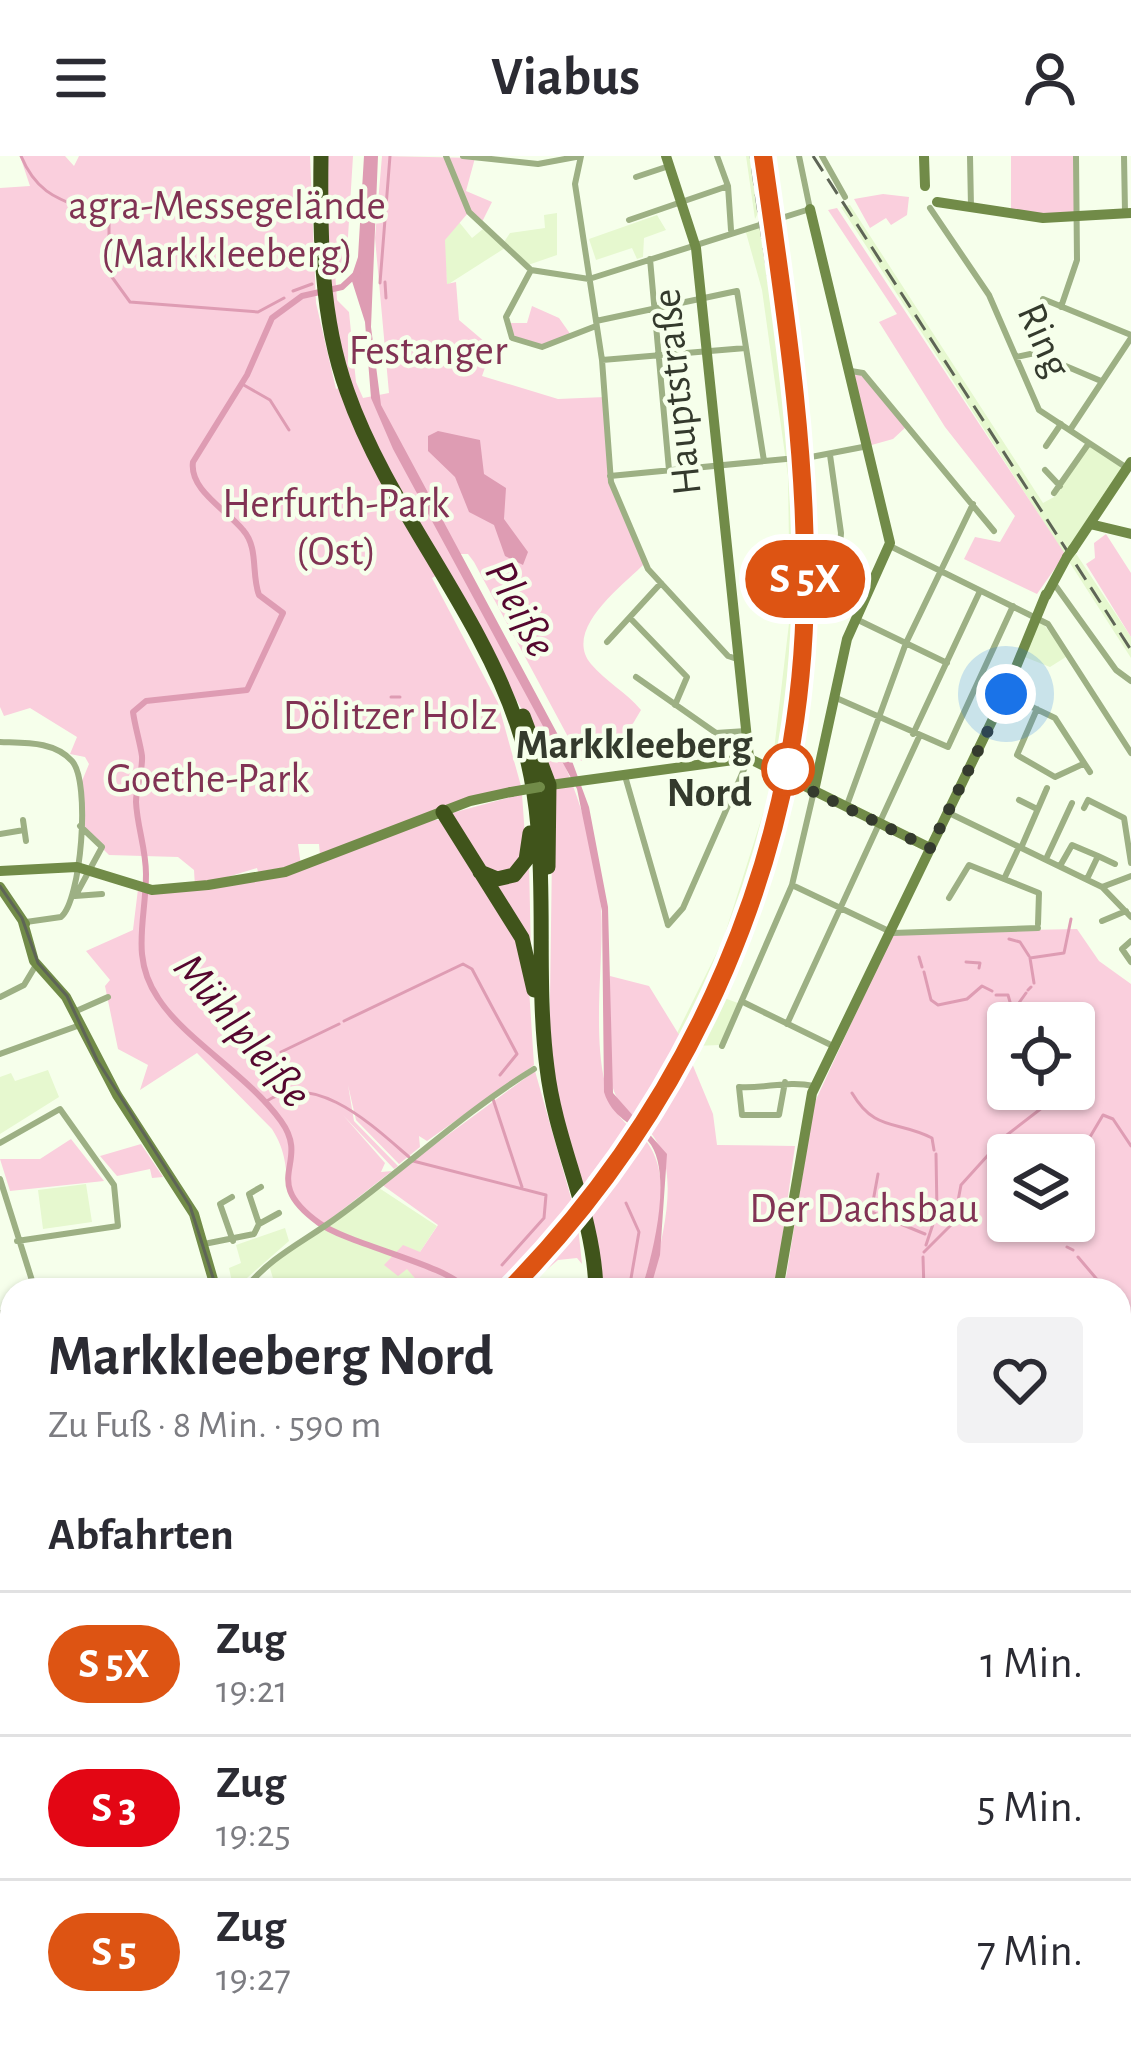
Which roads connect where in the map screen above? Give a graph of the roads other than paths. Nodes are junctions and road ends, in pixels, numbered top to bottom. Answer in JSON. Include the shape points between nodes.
{"nodes":[{"id":1,"x":317,"y":156,"type":"edge"},
{"id":2,"x":446,"y":156,"type":"edge"},
{"id":3,"x":463,"y":156,"type":"edge"},
{"id":4,"x":581,"y":156,"type":"edge"},
{"id":5,"x":718,"y":156,"type":"edge"},
{"id":6,"x":800,"y":156,"type":"edge"},
{"id":7,"x":822,"y":156,"type":"edge"},
{"id":8,"x":924,"y":156,"type":"edge"},
{"id":9,"x":970,"y":156,"type":"edge"},
{"id":10,"x":1076,"y":156,"type":"edge"},
{"id":11,"x":1124,"y":156,"type":"edge"},
{"id":12,"x":668,"y":161,"type":"edge"},
{"id":13,"x":636,"y":177,"type":"dead end"},
{"id":14,"x":728,"y":186,"type":"junction"},
{"id":15,"x":925,"y":186,"type":"dead end"},
{"id":16,"x":844,"y":197,"type":"dead end"},
{"id":17,"x":681,"y":202,"type":"junction"},
{"id":18,"x":933,"y":205,"type":"joint"},
{"id":19,"x":971,"y":207,"type":"junction"},
{"id":20,"x":811,"y":209,"type":"junction"},
{"id":21,"x":1128,"y":213,"type":"edge"},
{"id":22,"x":1078,"y":216,"type":"junction"},
{"id":23,"x":629,"y":220,"type":"dead end"},
{"id":24,"x":731,"y":230,"type":"junction"},
{"id":25,"x":695,"y":243,"type":"junction"},
{"id":26,"x":650,"y":258,"type":"junction"},
{"id":27,"x":531,"y":270,"type":"junction"},
{"id":28,"x":589,"y":278,"type":"junction"},
{"id":29,"x":701,"y":298,"type":"junction"},
{"id":30,"x":1042,"y":299,"type":"dead end"},
{"id":31,"x":1061,"y":307,"type":"junction"},
{"id":32,"x":654,"y":308,"type":"junction"},
{"id":33,"x":596,"y":324,"type":"junction"},
{"id":34,"x":1131,"y":336,"type":"edge"},
{"id":35,"x":746,"y":348,"type":"junction"},
{"id":36,"x":706,"y":351,"type":"junction"},
{"id":37,"x":658,"y":356,"type":"junction"},
{"id":38,"x":1016,"y":357,"type":"junction"},
{"id":39,"x":602,"y":360,"type":"junction"},
{"id":40,"x":850,"y":371,"type":"junction"},
{"id":41,"x":1102,"y":382,"type":"junction"},
{"id":42,"x":1061,"y":424,"type":"junction"},
{"id":43,"x":1070,"y":430,"type":"junction"},
{"id":44,"x":1089,"y":442,"type":"junction"},
{"id":45,"x":868,"y":446,"type":"junction"},
{"id":46,"x":1046,"y":446,"type":"dead end"},
{"id":47,"x":830,"y":455,"type":"junction"},
{"id":48,"x":811,"y":457,"type":"dead end"},
{"id":49,"x":786,"y":459,"type":"dead end"},
{"id":50,"x":764,"y":461,"type":"junction"},
{"id":51,"x":1129,"y":465,"type":"edge"},
{"id":52,"x":716,"y":466,"type":"junction"},
{"id":53,"x":669,"y":470,"type":"junction"},
{"id":54,"x":1045,"y":470,"type":"dead end"},
{"id":55,"x":610,"y":476,"type":"junction"},
{"id":56,"x":973,"y":504,"type":"junction"},
{"id":57,"x":1090,"y":524,"type":"junction"},
{"id":58,"x":994,"y":531,"type":"dead end"},
{"id":59,"x":1131,"y":533,"type":"edge"},
{"id":60,"x":890,"y":546,"type":"junction"},
{"id":61,"x":940,"y":570,"type":"junction"},
{"id":62,"x":438,"y":574,"type":"junction"},
{"id":63,"x":661,"y":583,"type":"junction"},
{"id":64,"x":1049,"y":588,"type":"junction"},
{"id":65,"x":980,"y":589,"type":"junction"},
{"id":66,"x":869,"y":592,"type":"junction"},
{"id":67,"x":1012,"y":606,"type":"junction"},
{"id":68,"x":1036,"y":617,"type":"junction"},
{"id":69,"x":630,"y":618,"type":"junction"},
{"id":70,"x":856,"y":619,"type":"junction"},
{"id":71,"x":607,"y":643,"type":"dead end"},
{"id":72,"x":906,"y":643,"type":"junction"},
{"id":73,"x":737,"y":659,"type":"junction"},
{"id":74,"x":947,"y":663,"type":"junction"},
{"id":75,"x":498,"y":677,"type":"junction"},
{"id":76,"x":636,"y":677,"type":"dead end"},
{"id":77,"x":1131,"y":681,"type":"edge"},
{"id":78,"x":1006,"y":694,"type":"junction"},
{"id":79,"x":834,"y":697,"type":"junction"},
{"id":80,"x":675,"y":704,"type":"junction"},
{"id":81,"x":1037,"y":709,"type":"junction"},
{"id":82,"x":878,"y":717,"type":"junction"},
{"id":83,"x":916,"y":736,"type":"junction"},
{"id":84,"x":747,"y":738,"type":"junction"},
{"id":85,"x":0,"y":742,"type":"edge"},
{"id":86,"x":1131,"y":753,"type":"edge"},
{"id":87,"x":743,"y":758,"type":"junction"},
{"id":88,"x":1082,"y":764,"type":"junction"},
{"id":89,"x":1090,"y":772,"type":"dead end"},
{"id":90,"x":624,"y":773,"type":"junction"},
{"id":91,"x":550,"y":785,"type":"junction"},
{"id":92,"x":1095,"y":786,"type":"dead end"},
{"id":93,"x":1046,"y":788,"type":"dead end"},
{"id":94,"x":814,"y":791,"type":"junction"},
{"id":95,"x":1019,"y":800,"type":"dead end"},
{"id":96,"x":1072,"y":802,"type":"dead end"},
{"id":97,"x":846,"y":807,"type":"junction"},
{"id":98,"x":1037,"y":809,"type":"junction"},
{"id":99,"x":443,"y":812,"type":"junction"},
{"id":100,"x":947,"y":812,"type":"junction"},
{"id":101,"x":1128,"y":815,"type":"edge"},
{"id":102,"x":23,"y":820,"type":"dead end"},
{"id":103,"x":878,"y":823,"type":"junction"},
{"id":104,"x":80,"y":826,"type":"junction"},
{"id":105,"x":24,"y":830,"type":"junction"},
{"id":106,"x":531,"y":830,"type":"junction"},
{"id":107,"x":0,"y":834,"type":"edge"},
{"id":108,"x":26,"y":841,"type":"dead end"},
{"id":109,"x":1020,"y":847,"type":"junction"},
{"id":110,"x":930,"y":848,"type":"junction"},
{"id":111,"x":1098,"y":856,"type":"junction"},
{"id":112,"x":1046,"y":859,"type":"junction"},
{"id":113,"x":1131,"y":862,"type":"edge"},
{"id":114,"x":1115,"y":865,"type":"dead end"},
{"id":115,"x":1060,"y":866,"type":"junction"},
{"id":116,"x":76,"y":867,"type":"junction"},
{"id":117,"x":92,"y":869,"type":"junction"},
{"id":118,"x":477,"y":870,"type":"junction"},
{"id":119,"x":0,"y":871,"type":"edge"},
{"id":120,"x":1131,"y":876,"type":"edge"},
{"id":121,"x":1004,"y":879,"type":"junction"},
{"id":122,"x":1087,"y":880,"type":"junction"},
{"id":123,"x":792,"y":885,"type":"junction"},
{"id":124,"x":0,"y":887,"type":"edge"},
{"id":125,"x":1102,"y":887,"type":"junction"},
{"id":126,"x":102,"y":894,"type":"dead end"},
{"id":127,"x":75,"y":896,"type":"junction"},
{"id":128,"x":949,"y":898,"type":"dead end"},
{"id":129,"x":837,"y":907,"type":"junction"},
{"id":130,"x":1128,"y":914,"type":"edge"},
{"id":131,"x":1102,"y":920,"type":"dead end"},
{"id":132,"x":23,"y":922,"type":"junction"},
{"id":133,"x":890,"y":932,"type":"junction"},
{"id":134,"x":541,"y":935,"type":"junction"},
{"id":135,"x":1131,"y":941,"type":"edge"},
{"id":136,"x":1131,"y":962,"type":"edge"},
{"id":137,"x":38,"y":964,"type":"junction"},
{"id":138,"x":534,"y":991,"type":"junction"},
{"id":139,"x":0,"y":997,"type":"edge"},
{"id":140,"x":108,"y":997,"type":"dead end"},
{"id":141,"x":745,"y":1004,"type":"junction"},
{"id":142,"x":74,"y":1012,"type":"junction"},
{"id":143,"x":788,"y":1024,"type":"junction"},
{"id":144,"x":80,"y":1025,"type":"junction"},
{"id":145,"x":722,"y":1046,"type":"dead end"},
{"id":146,"x":834,"y":1047,"type":"junction"},
{"id":147,"x":0,"y":1054,"type":"edge"},
{"id":148,"x":534,"y":1069,"type":"dead end"},
{"id":149,"x":785,"y":1082,"type":"junction"},
{"id":150,"x":815,"y":1086,"type":"junction"},
{"id":151,"x":0,"y":1143,"type":"edge"},
{"id":152,"x":0,"y":1179,"type":"edge"},
{"id":153,"x":261,"y":1187,"type":"dead end"},
{"id":154,"x":232,"y":1197,"type":"dead end"},
{"id":155,"x":279,"y":1213,"type":"dead end"},
{"id":156,"x":259,"y":1224,"type":"junction"},
{"id":157,"x":17,"y":1241,"type":"junction"},
{"id":158,"x":233,"y":1241,"type":"junction"},
{"id":159,"x":204,"y":1244,"type":"junction"},
{"id":160,"x":29,"y":1278,"type":"edge"},
{"id":161,"x":211,"y":1278,"type":"edge"},
{"id":162,"x":255,"y":1278,"type":"edge"},
{"id":163,"x":590,"y":1278,"type":"edge"},
{"id":164,"x":591,"y":1278,"type":"edge"},
{"id":165,"x":780,"y":1278,"type":"edge"}],
"edges":[{"from":1,"to":62,"type":"highway","via":[[322,291],[342,387]]},
{"from":2,"to":27,"type":"street","via":[[469,212]]},
{"from":3,"to":4,"type":"street","via":[[538,164]]},
{"from":4,"to":28,"type":"street","via":[[575,184]]},
{"from":5,"to":14,"type":"street"},
{"from":6,"to":20,"type":"street"},
{"from":7,"to":16,"type":"street"},
{"from":8,"to":15,"type":"main road"},
{"from":9,"to":19,"type":"street"},
{"from":10,"to":22,"type":"street"},
{"from":11,"to":21,"type":"street"},
{"from":12,"to":13,"type":"street","name":"Hauptstraße"},
{"from":12,"to":17,"type":"main road","name":"Hauptstraße"},
{"from":14,"to":17,"type":"street"},
{"from":14,"to":24,"type":"street"},
{"from":17,"to":23,"type":"street"},
{"from":17,"to":25,"type":"main road","name":"Hauptstraße"},
{"from":18,"to":19,"type":"main road"},
{"from":18,"to":38,"type":"street","name":"Ring","via":[[989,295]]},
{"from":19,"to":22,"type":"main road"},
{"from":20,"to":24,"type":"street"},
{"from":20,"to":40,"type":"main road"},
{"from":21,"to":22,"type":"main road"},
{"from":22,"to":31,"type":"street","via":[[1077,263]]},
{"from":24,"to":25,"type":"street"},
{"from":25,"to":26,"type":"street"},
{"from":25,"to":29,"type":"main road","name":"Hauptstraße"},
{"from":26,"to":28,"type":"street"},
{"from":26,"to":32,"type":"street"},
{"from":27,"to":28,"type":"street"},
{"from":27,"to":33,"type":"street","via":[[506,316],[512,338],[542,346]]},
{"from":28,"to":33,"type":"street"},
{"from":29,"to":32,"type":"street"},
{"from":29,"to":35,"type":"street","via":[[737,290]]},
{"from":29,"to":36,"type":"main road","name":"Hauptstraße"},
{"from":30,"to":31,"type":"street"},
{"from":31,"to":34,"type":"street"},
{"from":32,"to":33,"type":"street"},
{"from":32,"to":37,"type":"street"},
{"from":33,"to":39,"type":"street"},
{"from":34,"to":41,"type":"street"},
{"from":35,"to":36,"type":"street"},
{"from":35,"to":50,"type":"street"},
{"from":36,"to":37,"type":"street"},
{"from":36,"to":52,"type":"main road","name":"Hauptstraße"},
{"from":37,"to":39,"type":"street"},
{"from":37,"to":53,"type":"street"},
{"from":38,"to":41,"type":"street","via":[[1035,353]]},
{"from":38,"to":42,"type":"street","name":"Ring","via":[[1039,410]]},
{"from":39,"to":55,"type":"street"},
{"from":40,"to":45,"type":"main road"},
{"from":40,"to":56,"type":"street","via":[[861,371]]},
{"from":41,"to":43,"type":"street"},
{"from":42,"to":43,"type":"street","name":"Ring"},
{"from":42,"to":46,"type":"street"},
{"from":43,"to":44,"type":"street","name":"Ring"},
{"from":44,"to":51,"type":"street","name":"Ring"},
{"from":44,"to":54,"type":"street","via":[[1057,489]]},
{"from":45,"to":47,"type":"street"},
{"from":45,"to":60,"type":"main road"},
{"from":47,"to":48,"type":"street"},
{"from":47,"to":66,"type":"street","via":[[838,573]]},
{"from":49,"to":50,"type":"street"},
{"from":50,"to":52,"type":"street"},
{"from":51,"to":57,"type":"main road"},
{"from":52,"to":53,"type":"street"},
{"from":52,"to":73,"type":"main road","name":"Hauptstraße"},
{"from":53,"to":55,"type":"street"},
{"from":55,"to":63,"type":"street"},
{"from":56,"to":58,"type":"street"},
{"from":56,"to":61,"type":"street"},
{"from":57,"to":59,"type":"main road"},
{"from":57,"to":64,"type":"main road"},
{"from":60,"to":61,"type":"street"},
{"from":60,"to":66,"type":"main road"},
{"from":61,"to":65,"type":"street"},
{"from":61,"to":72,"type":"street"},
{"from":62,"to":75,"type":"highway"},
{"from":62,"to":106,"type":"highway","via":[[508,718]]},
{"from":63,"to":69,"type":"street"},
{"from":63,"to":73,"type":"street"},
{"from":64,"to":68,"type":"main road"},
{"from":64,"to":77,"type":"street","via":[[1066,593]]},
{"from":65,"to":67,"type":"street"},
{"from":65,"to":74,"type":"street"},
{"from":66,"to":70,"type":"main road"},
{"from":67,"to":68,"type":"street"},
{"from":67,"to":83,"type":"street","via":[[947,748]]},
{"from":68,"to":78,"type":"main road"},
{"from":68,"to":86,"type":"street","via":[[1052,627]]},
{"from":69,"to":71,"type":"street"},
{"from":69,"to":80,"type":"street","via":[[687,677]]},
{"from":70,"to":72,"type":"street"},
{"from":70,"to":79,"type":"main road"},
{"from":72,"to":74,"type":"street"},
{"from":72,"to":82,"type":"street"},
{"from":73,"to":84,"type":"main road","name":"Hauptstraße"},
{"from":74,"to":83,"type":"street"},
{"from":75,"to":91,"type":"highway","via":[[533,735]]},
{"from":75,"to":134,"type":"highway","via":[[534,794]]},
{"from":76,"to":80,"type":"street"},
{"from":78,"to":81,"type":"street"},
{"from":78,"to":100,"type":"main road"},
{"from":79,"to":82,"type":"street"},
{"from":79,"to":94,"type":"main road"},
{"from":80,"to":84,"type":"street","via":[[716,734]]},
{"from":81,"to":88,"type":"street","via":[[1055,718]]},
{"from":81,"to":88,"type":"street","via":[[1017,755],[1054,777]]},
{"from":82,"to":83,"type":"street"},
{"from":82,"to":97,"type":"street"},
{"from":83,"to":103,"type":"street"},
{"from":84,"to":87,"type":"main road","name":"Hauptstraße"},
{"from":85,"to":104,"type":"street","via":[[63,753],[82,782]]},
{"from":87,"to":90,"type":"main road"},
{"from":87,"to":90,"type":"street","via":[[683,908],[668,925]]},
{"from":87,"to":94,"type":"main road"},
{"from":88,"to":89,"type":"street"},
{"from":90,"to":91,"type":"main road"},
{"from":91,"to":99,"type":"main road","bridge":true},
{"from":91,"to":134,"type":"highway"},
{"from":92,"to":101,"type":"street","via":[[1086,804]]},
{"from":93,"to":98,"type":"street"},
{"from":94,"to":97,"type":"main road"},
{"from":94,"to":123,"type":"street"},
{"from":95,"to":98,"type":"street"},
{"from":96,"to":112,"type":"street"},
{"from":97,"to":103,"type":"main road"},
{"from":98,"to":109,"type":"street"},
{"from":99,"to":117,"type":"main road","via":[[285,872],[143,887]]},
{"from":99,"to":118,"type":"highway"},
{"from":100,"to":109,"type":"street"},
{"from":100,"to":110,"type":"main road"},
{"from":101,"to":113,"type":"street"},
{"from":102,"to":105,"type":"street"},
{"from":103,"to":110,"type":"main road"},
{"from":103,"to":129,"type":"street"},
{"from":104,"to":116,"type":"street"},
{"from":104,"to":117,"type":"street","via":[[102,847]]},
{"from":105,"to":107,"type":"street"},
{"from":105,"to":108,"type":"street"},
{"from":106,"to":118,"type":"highway","via":[[514,875],[497,879]]},
{"from":106,"to":138,"type":"highway"},
{"from":109,"to":112,"type":"street"},
{"from":109,"to":121,"type":"street"},
{"from":110,"to":133,"type":"main road"},
{"from":111,"to":114,"type":"street"},
{"from":111,"to":115,"type":"street","via":[[1072,844]]},
{"from":111,"to":122,"type":"street"},
{"from":112,"to":115,"type":"street"},
{"from":115,"to":122,"type":"street"},
{"from":116,"to":117,"type":"main road"},
{"from":116,"to":119,"type":"main road"},
{"from":116,"to":127,"type":"street"},
{"from":117,"to":127,"type":"street"},
{"from":118,"to":138,"type":"highway","via":[[522,938]]},
{"from":120,"to":125,"type":"street"},
{"from":121,"to":128,"type":"street","via":[[969,865]]},
{"from":121,"to":133,"type":"street","via":[[1039,893],[1038,926]]},
{"from":122,"to":125,"type":"street"},
{"from":123,"to":129,"type":"street"},
{"from":123,"to":141,"type":"street"},
{"from":124,"to":132,"type":"main road"},
{"from":125,"to":130,"type":"street"},
{"from":126,"to":127,"type":"street"},
{"from":127,"to":132,"type":"street","via":[[61,917]]},
{"from":129,"to":133,"type":"street"},
{"from":129,"to":143,"type":"street"},
{"from":130,"to":131,"type":"street"},
{"from":132,"to":137,"type":"main road"},
{"from":133,"to":146,"type":"main road"},
{"from":134,"to":164,"type":"highway","via":[[547,1072],[588,1219]]},
{"from":135,"to":136,"type":"street","via":[[1123,951]]},
{"from":137,"to":139,"type":"street","via":[[24,985]]},
{"from":137,"to":142,"type":"main road"},
{"from":138,"to":163,"type":"highway","via":[[544,1099]]},
{"from":140,"to":142,"type":"street"},
{"from":141,"to":143,"type":"street"},
{"from":141,"to":145,"type":"street"},
{"from":142,"to":144,"type":"main road"},
{"from":143,"to":146,"type":"street"},
{"from":144,"to":147,"type":"street"},
{"from":144,"to":159,"type":"main road","via":[[190,1207]]},
{"from":146,"to":150,"type":"main road"},
{"from":148,"to":162,"type":"street","via":[[279,1252]]},
{"from":149,"to":149,"type":"street","via":[[739,1087],[742,1115],[779,1115]]},
{"from":149,"to":150,"type":"street"},
{"from":150,"to":165,"type":"main road"},
{"from":151,"to":157,"type":"street","via":[[60,1109],[114,1185],[118,1226]]},
{"from":152,"to":157,"type":"street"},
{"from":153,"to":156,"type":"street","via":[[249,1194]]},
{"from":154,"to":158,"type":"street","via":[[220,1204]]},
{"from":155,"to":156,"type":"street"},
{"from":156,"to":158,"type":"street"},
{"from":157,"to":160,"type":"street"},
{"from":158,"to":159,"type":"street"},
{"from":159,"to":161,"type":"main road"}]}
